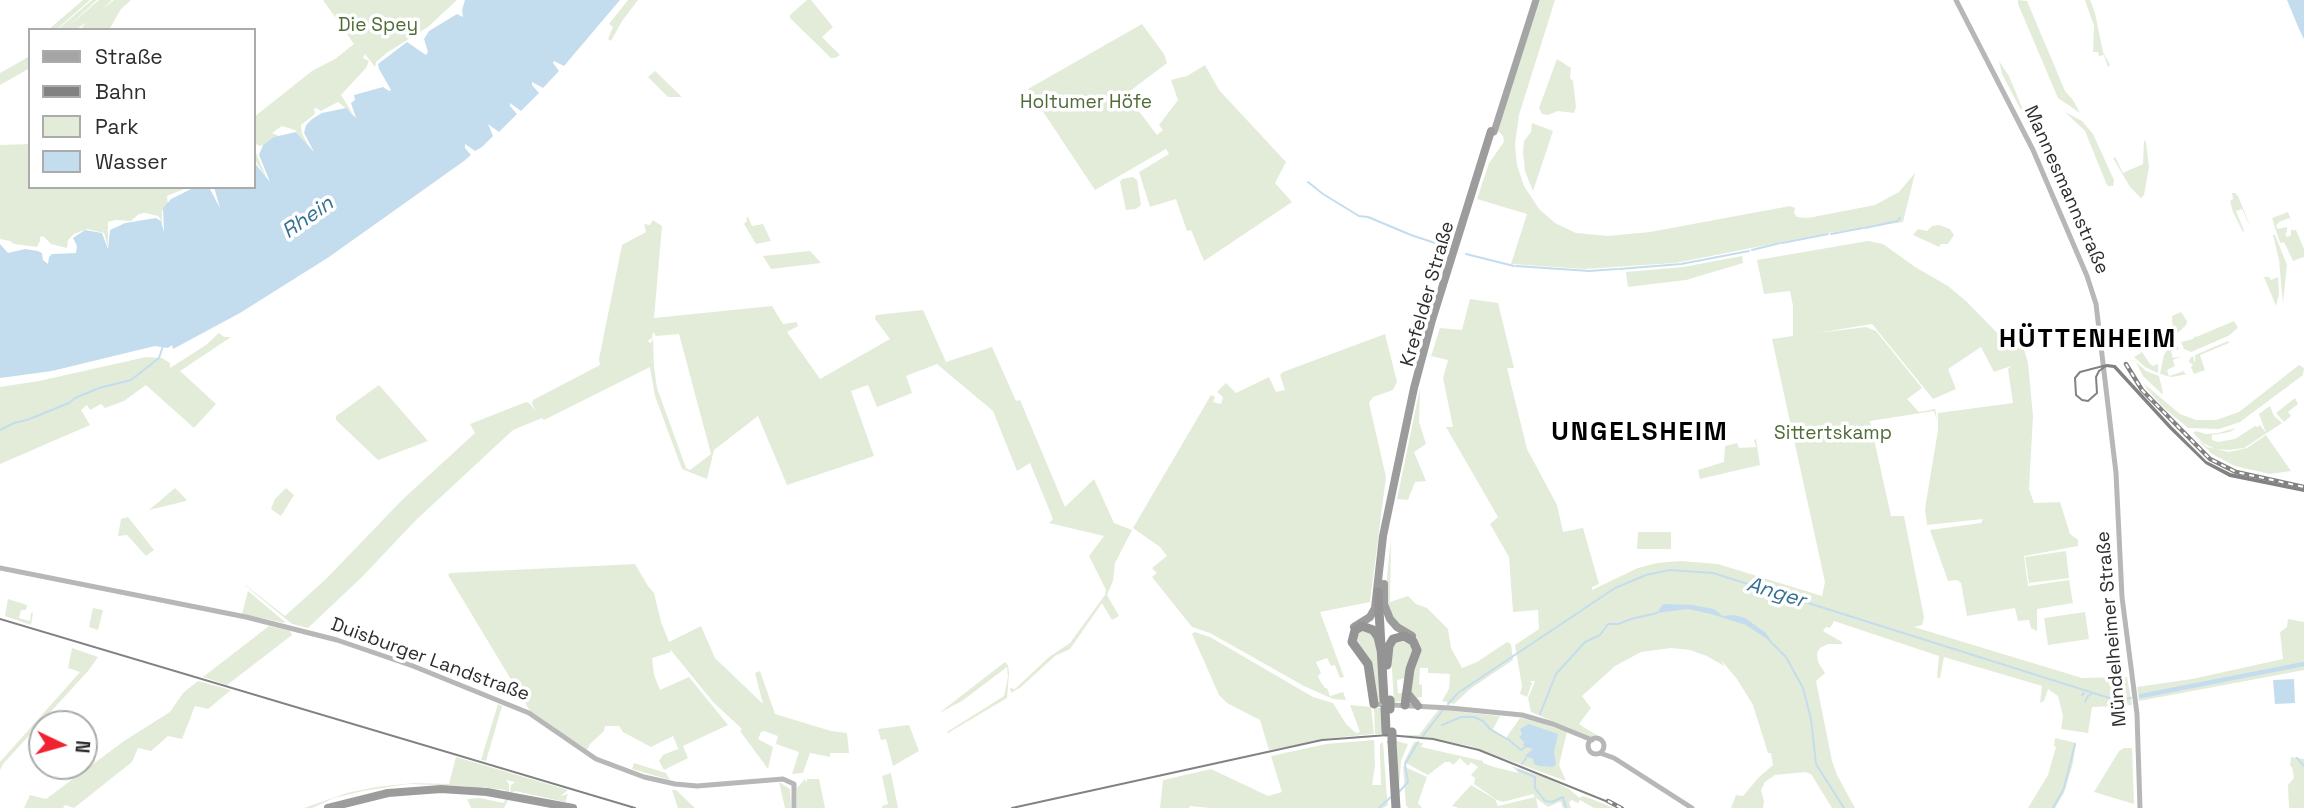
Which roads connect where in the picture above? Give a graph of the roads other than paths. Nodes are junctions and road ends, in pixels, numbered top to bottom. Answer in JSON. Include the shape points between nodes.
{"nodes":[{"id":1,"x":1535,"y":0,"type":"edge"},
{"id":2,"x":1956,"y":0,"type":"edge"},
{"id":3,"x":1493,"y":131,"type":"junction"},
{"id":4,"x":2107,"y":406,"type":"joint"},
{"id":5,"x":0,"y":568,"type":"edge"},
{"id":6,"x":1378,"y":592,"type":"junction"},
{"id":7,"x":1384,"y":604,"type":"junction"},
{"id":8,"x":1381,"y":650,"type":"junction"},
{"id":9,"x":1387,"y":665,"type":"junction"},
{"id":10,"x":1409,"y":695,"type":"junction"},
{"id":11,"x":1372,"y":704,"type":"junction"},
{"id":12,"x":1387,"y":704,"type":"junction"},
{"id":13,"x":1406,"y":705,"type":"junction"},
{"id":14,"x":1418,"y":706,"type":"junction"},
{"id":15,"x":1590,"y":742,"type":"junction"},
{"id":16,"x":1602,"y":750,"type":"junction"},
{"id":17,"x":1393,"y":800,"type":"edge"},
{"id":18,"x":327,"y":808,"type":"edge"},
{"id":19,"x":340,"y":808,"type":"edge"},
{"id":20,"x":556,"y":808,"type":"edge"},
{"id":21,"x":573,"y":808,"type":"edge"},
{"id":22,"x":794,"y":808,"type":"edge"},
{"id":23,"x":1692,"y":808,"type":"edge"},
{"id":24,"x":2140,"y":808,"type":"edge"}],
"edges":[{"from":1,"to":3,"type":"main road","name":"Krefelder Straße"},
{"from":2,"to":4,"type":"main road","name":"Mannesmannstraße","via":[[2023,129],[2087,276],[2097,313]]},
{"from":3,"to":6,"type":"highway","name":"Krefelder Straße","via":[[1414,388],[1383,536]]},
{"from":3,"to":7,"type":"highway","name":"Krefelder Straße","via":[[1443,293],[1412,416],[1386,544]]},
{"from":4,"to":24,"type":"main road","name":"Mündelheimer Straße","via":[[2116,473],[2122,597],[2137,714]]},
{"from":5,"to":22,"type":"main road","name":"Duisburger Landstraße","via":[[246,617],[352,645],[529,713],[596,759],[654,780],[697,786],[781,778],[794,785]]},
{"from":6,"to":8,"type":"highway"},
{"from":6,"to":11,"type":"highway","via":[[1372,615],[1353,628],[1349,639],[1366,665]]},
{"from":7,"to":9,"type":"highway"},
{"from":7,"to":10,"type":"highway","via":[[1393,622],[1418,644]]},
{"from":8,"to":11,"type":"highway","via":[[1373,629],[1362,626],[1355,630],[1352,642],[1368,664]]},
{"from":8,"to":12,"type":"highway"},
{"from":9,"to":12,"type":"highway"},
{"from":9,"to":13,"type":"highway","via":[[1393,639],[1404,636],[1413,640],[1416,650]]},
{"from":10,"to":13,"type":"highway"},
{"from":10,"to":14,"type":"highway"},
{"from":11,"to":13,"type":"main road"},
{"from":12,"to":17,"type":"highway","bridge":true},
{"from":13,"to":14,"type":"main road"},
{"from":14,"to":15,"type":"main road","via":[[1525,716],[1553,723]]},
{"from":15,"to":16,"type":"main road","via":[[1600,740]]},
{"from":15,"to":16,"type":"main road","via":[[1592,753]]},
{"from":16,"to":23,"type":"main road"},
{"from":18,"to":21,"type":"highway","via":[[388,793],[441,789],[518,796]]},
{"from":19,"to":20,"type":"highway","via":[[429,793],[486,796]]}]}
